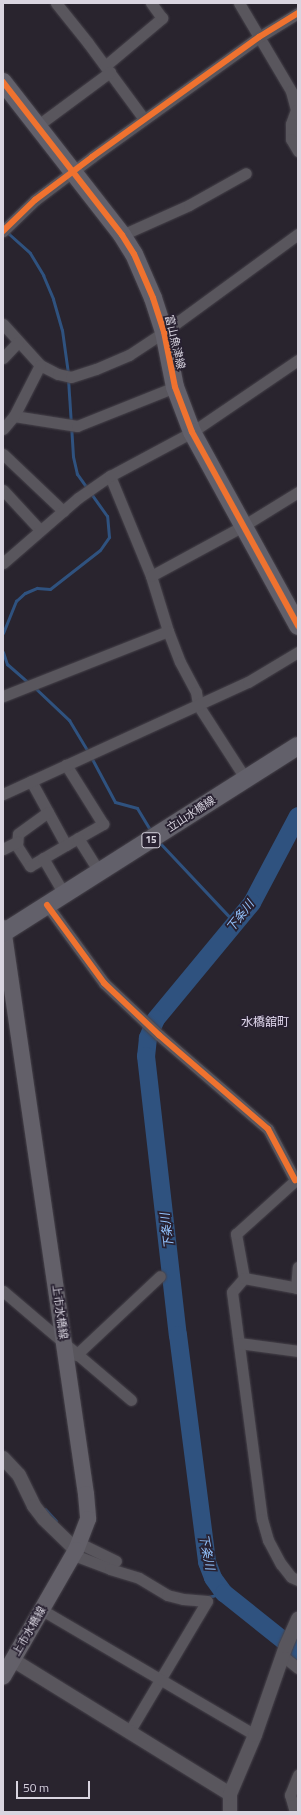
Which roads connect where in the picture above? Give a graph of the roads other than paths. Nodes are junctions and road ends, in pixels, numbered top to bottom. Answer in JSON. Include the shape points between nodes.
{"nodes":[{"id":1,"x":56,"y":3,"type":"edge"},
{"id":2,"x":151,"y":3,"type":"edge"},
{"id":3,"x":239,"y":3,"type":"edge"},
{"id":4,"x":298,"y":13,"type":"edge"},
{"id":5,"x":259,"y":37,"type":"junction"},
{"id":6,"x":107,"y":69,"type":"junction"},
{"id":7,"x":3,"y":82,"type":"edge"},
{"id":8,"x":144,"y":119,"type":"junction"},
{"id":9,"x":37,"y":126,"type":"junction"},
{"id":10,"x":298,"y":151,"type":"edge"},
{"id":11,"x":73,"y":171,"type":"junction"},
{"id":12,"x":246,"y":173,"type":"dead end"},
{"id":13,"x":4,"y":228,"type":"edge"},
{"id":14,"x":298,"y":234,"type":"edge"},
{"id":15,"x":122,"y":235,"type":"junction"},
{"id":16,"x":3,"y":324,"type":"edge"},
{"id":17,"x":164,"y":332,"type":"junction"},
{"id":18,"x":18,"y":342,"type":"junction"},
{"id":19,"x":3,"y":358,"type":"edge"},
{"id":20,"x":298,"y":360,"type":"edge"},
{"id":21,"x":40,"y":365,"type":"junction"},
{"id":22,"x":175,"y":387,"type":"junction"},
{"id":23,"x":14,"y":416,"type":"junction"},
{"id":24,"x":3,"y":429,"type":"edge"},
{"id":25,"x":192,"y":432,"type":"junction"},
{"id":26,"x":3,"y":454,"type":"edge"},
{"id":27,"x":110,"y":476,"type":"junction"},
{"id":28,"x":3,"y":490,"type":"edge"},
{"id":29,"x":298,"y":492,"type":"edge"},
{"id":30,"x":63,"y":511,"type":"junction"},
{"id":31,"x":243,"y":526,"type":"junction"},
{"id":32,"x":40,"y":530,"type":"junction"},
{"id":33,"x":3,"y":563,"type":"edge"},
{"id":34,"x":151,"y":576,"type":"junction"},
{"id":35,"x":298,"y":626,"type":"edge"},
{"id":36,"x":168,"y":631,"type":"junction"},
{"id":37,"x":298,"y":652,"type":"edge"},
{"id":38,"x":3,"y":696,"type":"edge"},
{"id":39,"x":198,"y":705,"type":"junction"},
{"id":40,"x":298,"y":746,"type":"edge"},
{"id":41,"x":66,"y":765,"type":"junction"},
{"id":42,"x":245,"y":778,"type":"junction"},
{"id":43,"x":31,"y":781,"type":"junction"},
{"id":44,"x":3,"y":794,"type":"edge"},
{"id":45,"x":48,"y":812,"type":"junction"},
{"id":46,"x":78,"y":838,"type":"junction"},
{"id":47,"x":17,"y":842,"type":"junction"},
{"id":48,"x":66,"y":845,"type":"junction"},
{"id":49,"x":3,"y":849,"type":"edge"},
{"id":50,"x":43,"y":858,"type":"junction"},
{"id":51,"x":99,"y":872,"type":"junction"},
{"id":52,"x":64,"y":894,"type":"junction"},
{"id":53,"x":47,"y":905,"type":"junction"},
{"id":54,"x":3,"y":931,"type":"edge"},
{"id":55,"x":297,"y":1179,"type":"edge"},
{"id":56,"x":298,"y":1267,"type":"edge"},
{"id":57,"x":160,"y":1276,"type":"dead end"},
{"id":58,"x":244,"y":1278,"type":"junction"},
{"id":59,"x":297,"y":1288,"type":"edge"},
{"id":60,"x":3,"y":1291,"type":"edge"},
{"id":61,"x":239,"y":1343,"type":"junction"},
{"id":62,"x":70,"y":1350,"type":"junction"},
{"id":63,"x":298,"y":1351,"type":"edge"},
{"id":64,"x":131,"y":1400,"type":"dead end"},
{"id":65,"x":3,"y":1458,"type":"edge"},
{"id":66,"x":76,"y":1549,"type":"junction"},
{"id":67,"x":116,"y":1561,"type":"dead end"},
{"id":68,"x":298,"y":1580,"type":"edge"},
{"id":69,"x":42,"y":1610,"type":"junction"},
{"id":70,"x":296,"y":1626,"type":"edge"},
{"id":71,"x":285,"y":1651,"type":"junction"},
{"id":72,"x":13,"y":1660,"type":"junction"},
{"id":73,"x":298,"y":1668,"type":"edge"},
{"id":74,"x":3,"y":1677,"type":"edge"},
{"id":75,"x":161,"y":1679,"type":"junction"},
{"id":76,"x":130,"y":1730,"type":"junction"},
{"id":77,"x":255,"y":1735,"type":"junction"},
{"id":78,"x":298,"y":1775,"type":"edge"},
{"id":79,"x":230,"y":1794,"type":"junction"},
{"id":80,"x":230,"y":1812,"type":"edge"},
{"id":81,"x":295,"y":1812,"type":"edge"}],
"edges":[{"from":1,"to":6,"type":"street"},
{"from":2,"to":6,"type":"street","via":[[162,18]]},
{"from":3,"to":5,"type":"street"},
{"from":4,"to":5,"type":"street"},
{"from":5,"to":8,"type":"street"},
{"from":5,"to":10,"type":"street","via":[[291,90],[296,110],[291,139]]},
{"from":6,"to":8,"type":"street"},
{"from":6,"to":9,"type":"street"},
{"from":7,"to":9,"type":"main road","name":"富山魚津線"},
{"from":8,"to":11,"type":"street"},
{"from":9,"to":11,"type":"main road","name":"富山魚津線"},
{"from":11,"to":13,"type":"street"},
{"from":11,"to":15,"type":"main road","name":"富山魚津線"},
{"from":12,"to":15,"type":"street","via":[[189,205]]},
{"from":14,"to":17,"type":"street"},
{"from":15,"to":17,"type":"main road","name":"富山魚津線","via":[[146,279]]},
{"from":16,"to":18,"type":"street"},
{"from":17,"to":21,"type":"street","via":[[129,355],[71,377]]},
{"from":17,"to":22,"type":"main road","name":"富山魚津線"},
{"from":18,"to":19,"type":"street"},
{"from":18,"to":21,"type":"street"},
{"from":20,"to":25,"type":"street"},
{"from":21,"to":23,"type":"street"},
{"from":22,"to":23,"type":"street","via":[[77,426]]},
{"from":22,"to":25,"type":"main road","name":"富山魚津線"},
{"from":23,"to":24,"type":"street"},
{"from":25,"to":27,"type":"street"},
{"from":25,"to":31,"type":"main road","name":"富山魚津線"},
{"from":26,"to":30,"type":"street"},
{"from":27,"to":30,"type":"street"},
{"from":27,"to":34,"type":"street"},
{"from":28,"to":32,"type":"street"},
{"from":29,"to":31,"type":"street"},
{"from":30,"to":32,"type":"street"},
{"from":31,"to":34,"type":"street"},
{"from":31,"to":35,"type":"main road","name":"富山魚津線"},
{"from":32,"to":33,"type":"street"},
{"from":34,"to":36,"type":"street"},
{"from":36,"to":38,"type":"street"},
{"from":36,"to":39,"type":"street","via":[[180,662],[196,692]]},
{"from":37,"to":39,"type":"street","via":[[248,682]]},
{"from":39,"to":41,"type":"street"},
{"from":39,"to":42,"type":"street"},
{"from":40,"to":42,"type":"main road","name":"立山水橋線","number":"15"},
{"from":41,"to":43,"type":"street"},
{"from":41,"to":46,"type":"street","via":[[103,824]]},
{"from":42,"to":51,"type":"main road","name":"立山水橋線","number":"15"},
{"from":43,"to":44,"type":"street"},
{"from":43,"to":45,"type":"street"},
{"from":45,"to":47,"type":"street","via":[[18,834]]},
{"from":45,"to":48,"type":"street"},
{"from":46,"to":48,"type":"street"},
{"from":46,"to":51,"type":"street"},
{"from":47,"to":49,"type":"street"},
{"from":47,"to":50,"type":"street","via":[[30,866]]},
{"from":48,"to":50,"type":"street"},
{"from":50,"to":52,"type":"street"},
{"from":51,"to":52,"type":"main road","name":"立山水橋線","number":"15"},
{"from":52,"to":53,"type":"main road","name":"立山水橋線","number":"15"},
{"from":53,"to":54,"type":"main road","name":"立山水橋線","number":"15"},
{"from":53,"to":55,"type":"street","via":[[104,983],[159,1035],[268,1129]]},
{"from":54,"to":62,"type":"main road","name":"上市水橋線"},
{"from":55,"to":58,"type":"street","via":[[236,1234]]},
{"from":56,"to":59,"type":"street"},
{"from":57,"to":62,"type":"street"},
{"from":58,"to":59,"type":"street"},
{"from":58,"to":61,"type":"street","via":[[232,1292]]},
{"from":60,"to":62,"type":"street"},
{"from":61,"to":63,"type":"street"},
{"from":61,"to":68,"type":"street","via":[[262,1519],[268,1540],[281,1564],[291,1577]]},
{"from":62,"to":64,"type":"street"},
{"from":62,"to":66,"type":"main road","name":"上市水橋線","via":[[88,1519]]},
{"from":65,"to":66,"type":"street","via":[[19,1475],[31,1501],[44,1519]]},
{"from":66,"to":67,"type":"street"},
{"from":66,"to":69,"type":"main road","name":"上市水橋線"},
{"from":66,"to":75,"type":"street","via":[[110,1569],[139,1578],[167,1595],[208,1601]]},
{"from":69,"to":72,"type":"main road","name":"上市水橋線"},
{"from":69,"to":75,"type":"street"},
{"from":70,"to":71,"type":"street"},
{"from":71,"to":73,"type":"street"},
{"from":71,"to":77,"type":"street"},
{"from":72,"to":74,"type":"main road","name":"上市水橋線"},
{"from":72,"to":76,"type":"street"},
{"from":75,"to":76,"type":"street"},
{"from":75,"to":77,"type":"street"},
{"from":76,"to":79,"type":"street"},
{"from":77,"to":79,"type":"street"},
{"from":78,"to":81,"type":"street","via":[[290,1795]]},
{"from":79,"to":80,"type":"street"}]}
